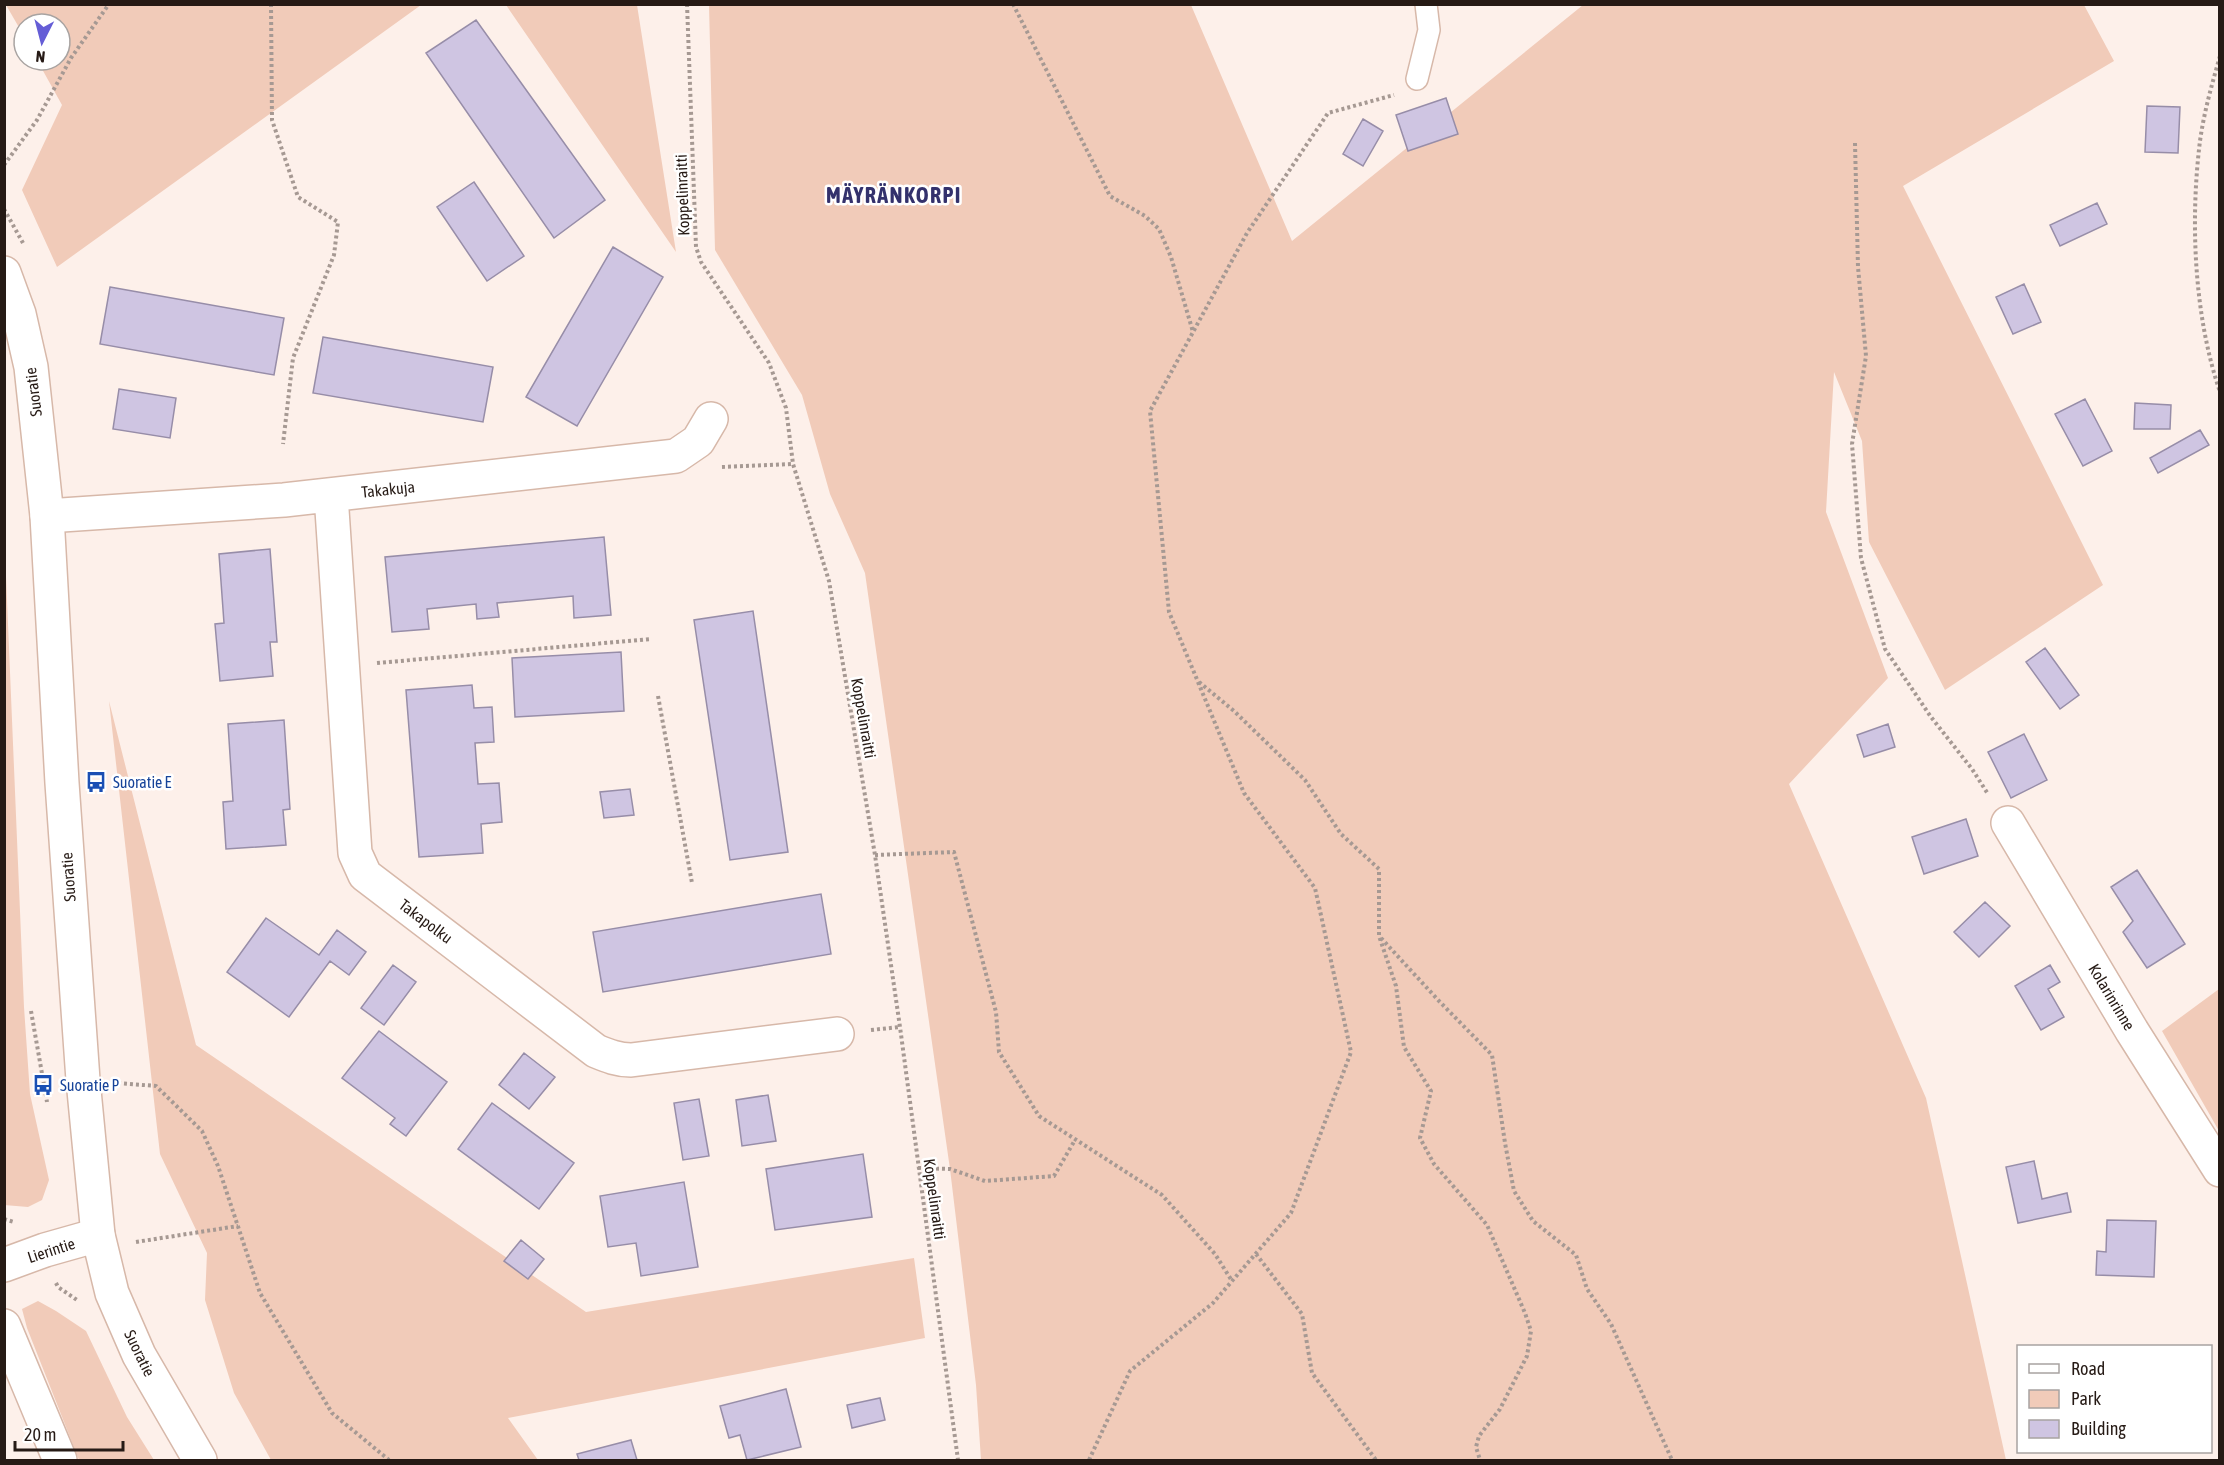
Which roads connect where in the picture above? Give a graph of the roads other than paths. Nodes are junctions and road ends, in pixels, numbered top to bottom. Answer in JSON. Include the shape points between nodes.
{"nodes":[{"id":1,"x":1426,"y":4,"type":"edge"},
{"id":2,"x":1417,"y":79,"type":"road end"},
{"id":3,"x":4,"y":273,"type":"edge"},
{"id":4,"x":711,"y":419,"type":"dead end"},
{"id":5,"x":331,"y":495,"type":"junction"},
{"id":6,"x":46,"y":516,"type":"junction"},
{"id":7,"x":2008,"y":824,"type":"road end"},
{"id":8,"x":837,"y":1034,"type":"dead end"},
{"id":9,"x":2220,"y":1170,"type":"edge"},
{"id":10,"x":98,"y":1235,"type":"junction"},
{"id":11,"x":4,"y":1265,"type":"edge"},
{"id":12,"x":4,"y":1326,"type":"edge"},
{"id":13,"x":60,"y":1461,"type":"edge"},
{"id":14,"x":200,"y":1461,"type":"edge"}],
"edges":[{"from":1,"to":2,"type":"lane","via":[[1429,30]]},
{"from":3,"to":6,"type":"street","name":"Suoratie","via":[[19,314],[31,367]]},
{"from":4,"to":5,"type":"street","name":"Takakuja","via":[[698,441],[676,456]]},
{"from":5,"to":6,"type":"street","name":"Takakuja"},
{"from":5,"to":8,"type":"street","name":"Takapolku","via":[[355,853],[365,875],[596,1051],[620,1060]]},
{"from":6,"to":10,"type":"street","name":"Suoratie","via":[[64,819]]},
{"from":7,"to":9,"type":"street","name":"Kolarinrinne"},
{"from":10,"to":11,"type":"street","name":"Lierintie"},
{"from":10,"to":14,"type":"street","name":"Suoratie","via":[[112,1293],[139,1355]]},
{"from":12,"to":13,"type":"street"}]}
